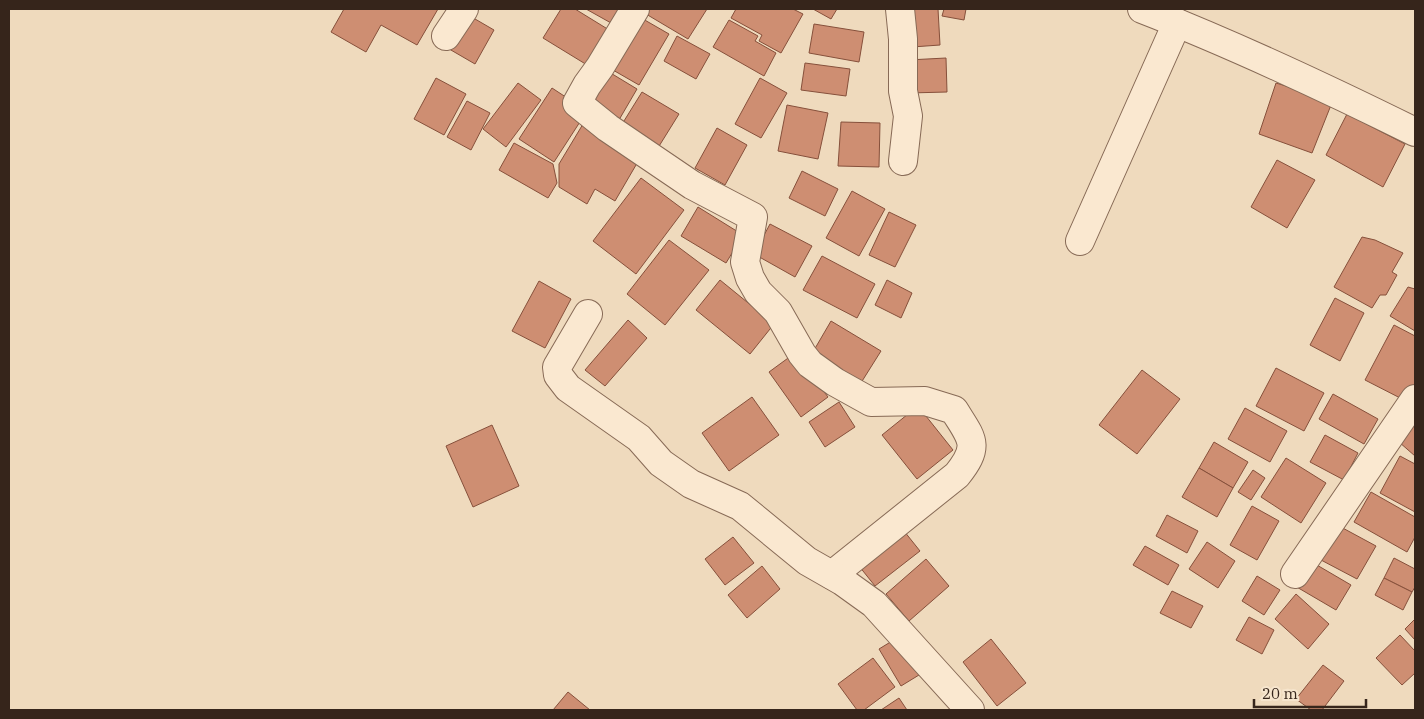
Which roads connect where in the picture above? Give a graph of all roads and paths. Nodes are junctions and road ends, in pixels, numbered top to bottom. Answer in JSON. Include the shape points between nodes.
{"nodes":[{"id":1,"x":464,"y":9,"type":"edge"},
{"id":2,"x":635,"y":9,"type":"edge"},
{"id":3,"x":900,"y":9,"type":"edge"},
{"id":4,"x":1142,"y":9,"type":"edge"},
{"id":5,"x":1178,"y":22,"type":"junction"},
{"id":6,"x":446,"y":36,"type":"dead end"},
{"id":7,"x":1415,"y":132,"type":"edge"},
{"id":8,"x":904,"y":161,"type":"dead end"},
{"id":9,"x":1080,"y":241,"type":"dead end"},
{"id":10,"x":588,"y":314,"type":"dead end"},
{"id":11,"x":1415,"y":399,"type":"edge"},
{"id":12,"x":1295,"y":574,"type":"dead end"},
{"id":13,"x":832,"y":575,"type":"junction"},
{"id":14,"x":970,"y":710,"type":"edge"}],
"edges":[{"from":1,"to":6,"type":"street"},
{"from":2,"to":13,"type":"street","via":[[577,103],[692,185],[753,216],[745,262],[750,278],[758,292],[778,312],[810,364],[834,382],[871,402],[924,402],[954,410],[972,439],[970,457],[957,475]]},
{"from":3,"to":8,"type":"street","via":[[903,91],[908,116]]},
{"from":4,"to":5,"type":"street"},
{"from":5,"to":7,"type":"street"},
{"from":5,"to":9,"type":"street"},
{"from":10,"to":13,"type":"street","via":[[557,367],[558,375],[568,388],[639,438],[661,463],[691,484],[740,506],[807,561]]},
{"from":11,"to":12,"type":"street"},
{"from":13,"to":14,"type":"street","via":[[874,604]]}]}
